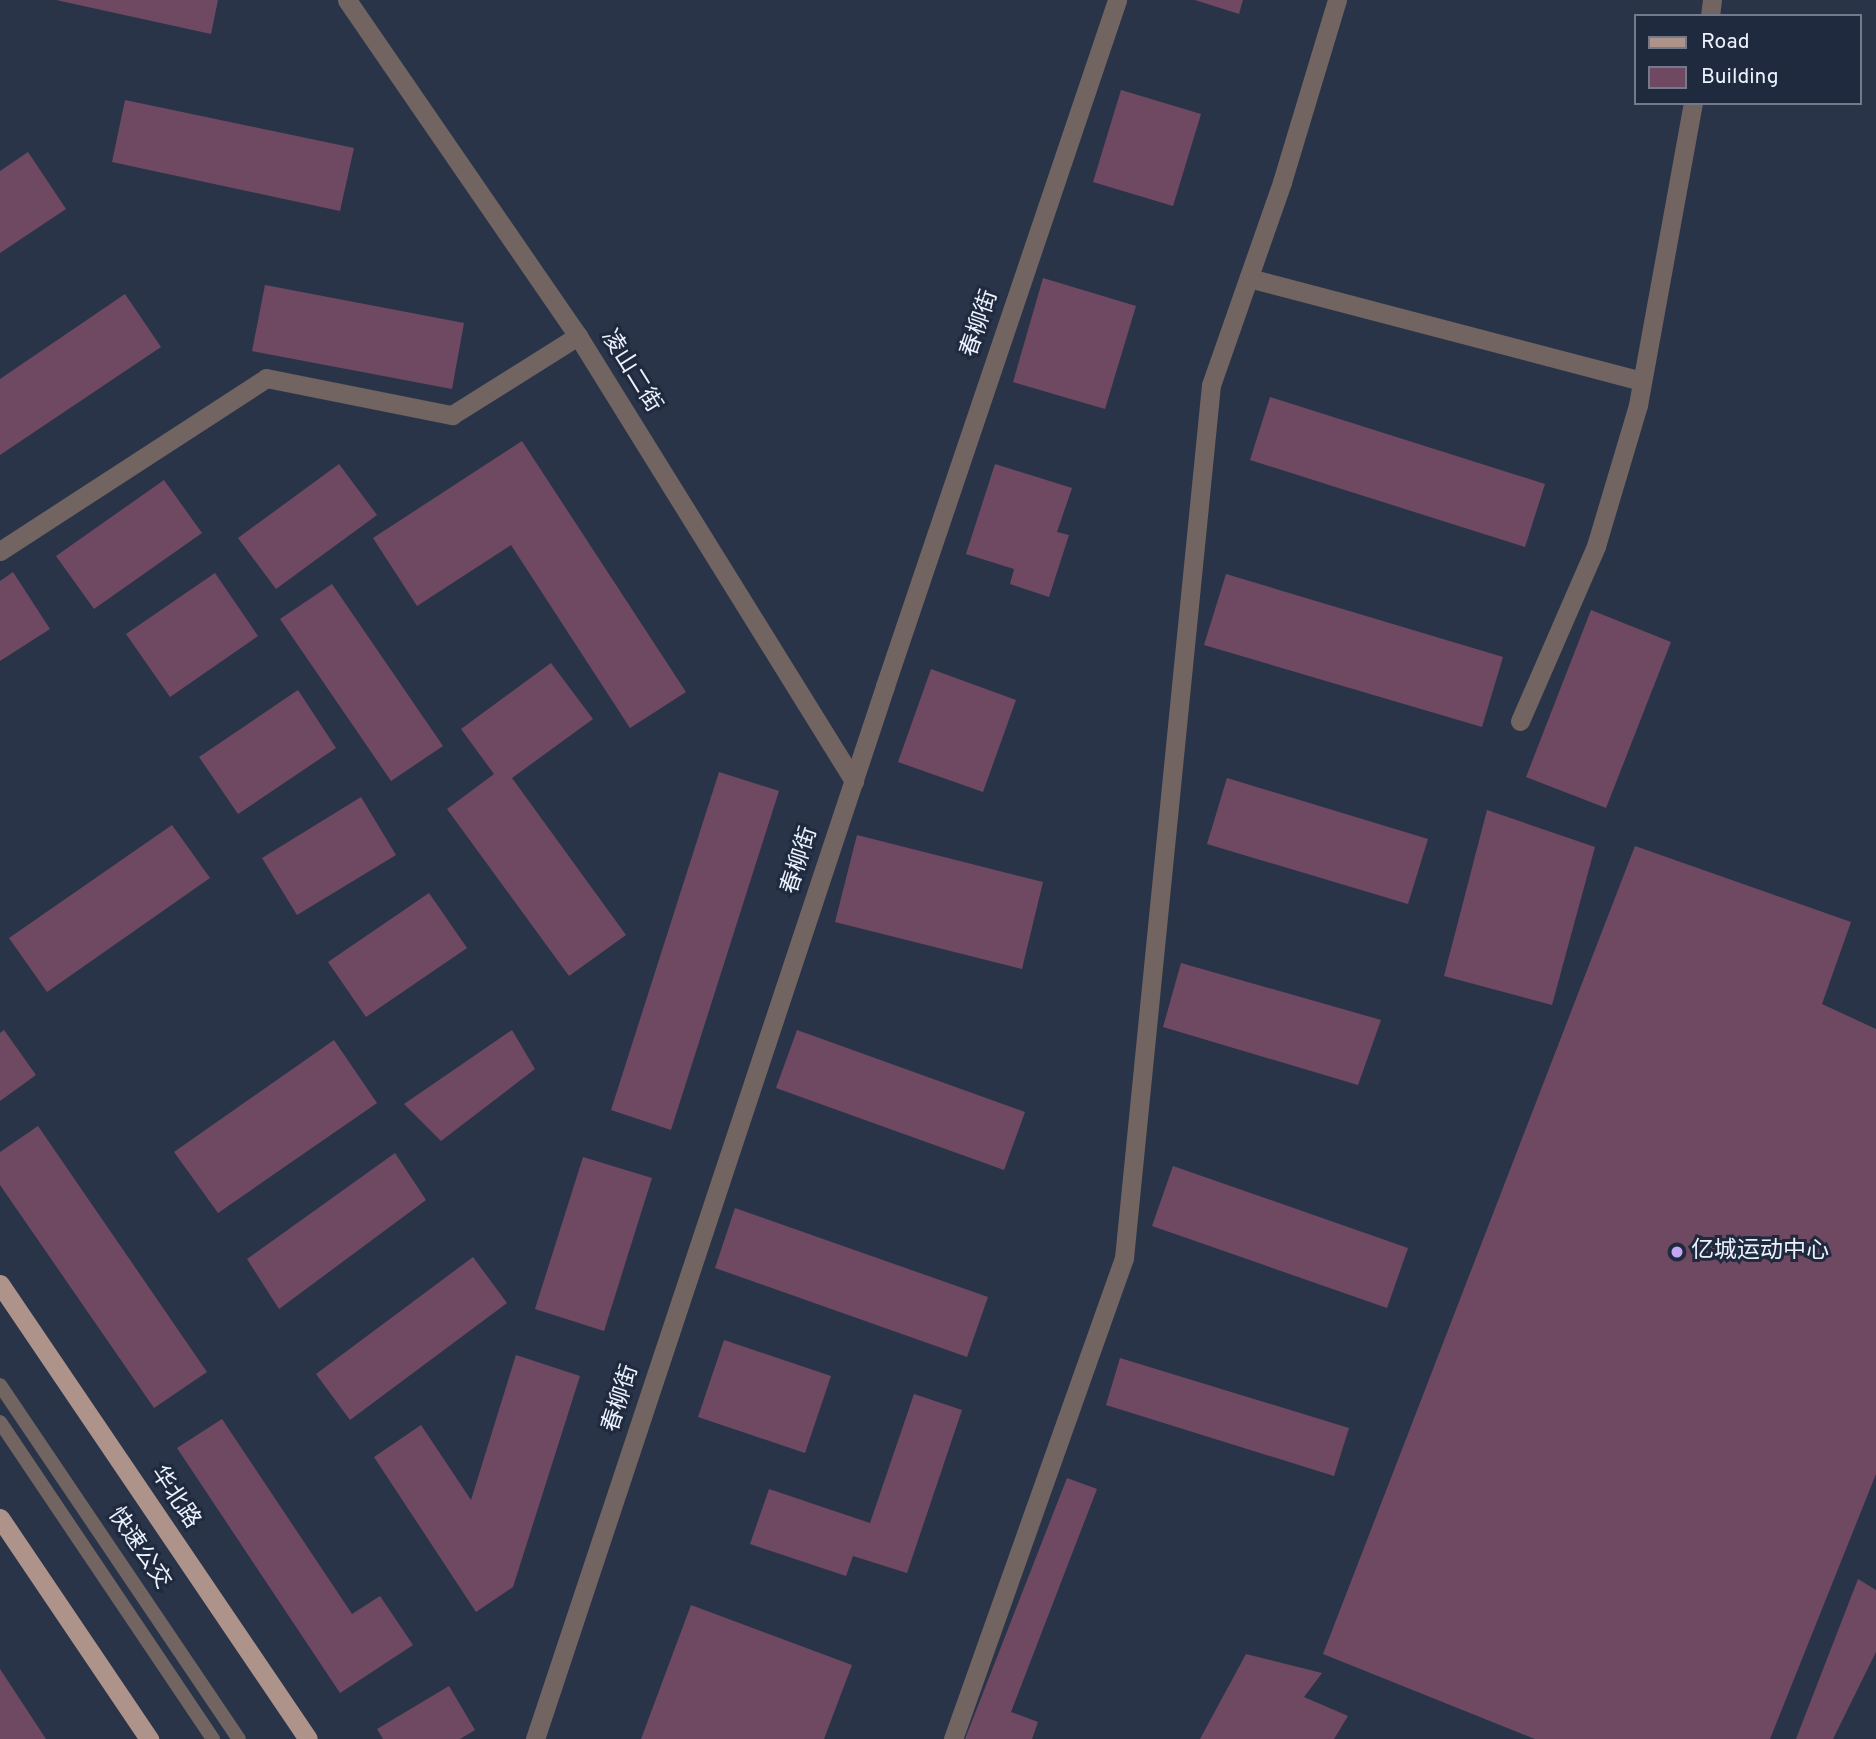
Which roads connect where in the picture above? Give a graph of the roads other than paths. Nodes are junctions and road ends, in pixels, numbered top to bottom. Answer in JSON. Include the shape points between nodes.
{"nodes":[{"id":1,"x":347,"y":0,"type":"edge"},
{"id":2,"x":1117,"y":0,"type":"edge"},
{"id":3,"x":1336,"y":0,"type":"edge"},
{"id":4,"x":1693,"y":105,"type":"edge"},
{"id":5,"x":1249,"y":278,"type":"junction"},
{"id":6,"x":579,"y":336,"type":"junction"},
{"id":7,"x":1642,"y":381,"type":"junction"},
{"id":8,"x":0,"y":551,"type":"edge"},
{"id":9,"x":1520,"y":721,"type":"dead end"},
{"id":10,"x":854,"y":781,"type":"junction"},
{"id":11,"x":0,"y":1284,"type":"edge"},
{"id":12,"x":0,"y":1385,"type":"edge"},
{"id":13,"x":0,"y":1422,"type":"edge"},
{"id":14,"x":0,"y":1518,"type":"edge"},
{"id":15,"x":149,"y":1739,"type":"edge"},
{"id":16,"x":213,"y":1739,"type":"edge"},
{"id":17,"x":239,"y":1739,"type":"edge"},
{"id":18,"x":308,"y":1739,"type":"edge"},
{"id":19,"x":535,"y":1739,"type":"edge"},
{"id":20,"x":953,"y":1739,"type":"edge"}],
"edges":[{"from":1,"to":6,"type":"street","name":"凌山二街"},
{"from":2,"to":10,"type":"street","name":"春柳街"},
{"from":3,"to":5,"type":"street"},
{"from":4,"to":7,"type":"street"},
{"from":5,"to":7,"type":"street"},
{"from":5,"to":20,"type":"street","via":[[1211,385],[1124,1258]]},
{"from":6,"to":8,"type":"street","via":[[452,415],[266,378]]},
{"from":6,"to":10,"type":"street","name":"凌山二街"},
{"from":7,"to":9,"type":"street","via":[[1596,546]]},
{"from":10,"to":19,"type":"street","name":"春柳街"},
{"from":11,"to":18,"type":"main road","name":"华北路"},
{"from":12,"to":17,"type":"lane","name":"快速公交"},
{"from":13,"to":16,"type":"lane","name":"快速公交"},
{"from":14,"to":15,"type":"main road"}]}
